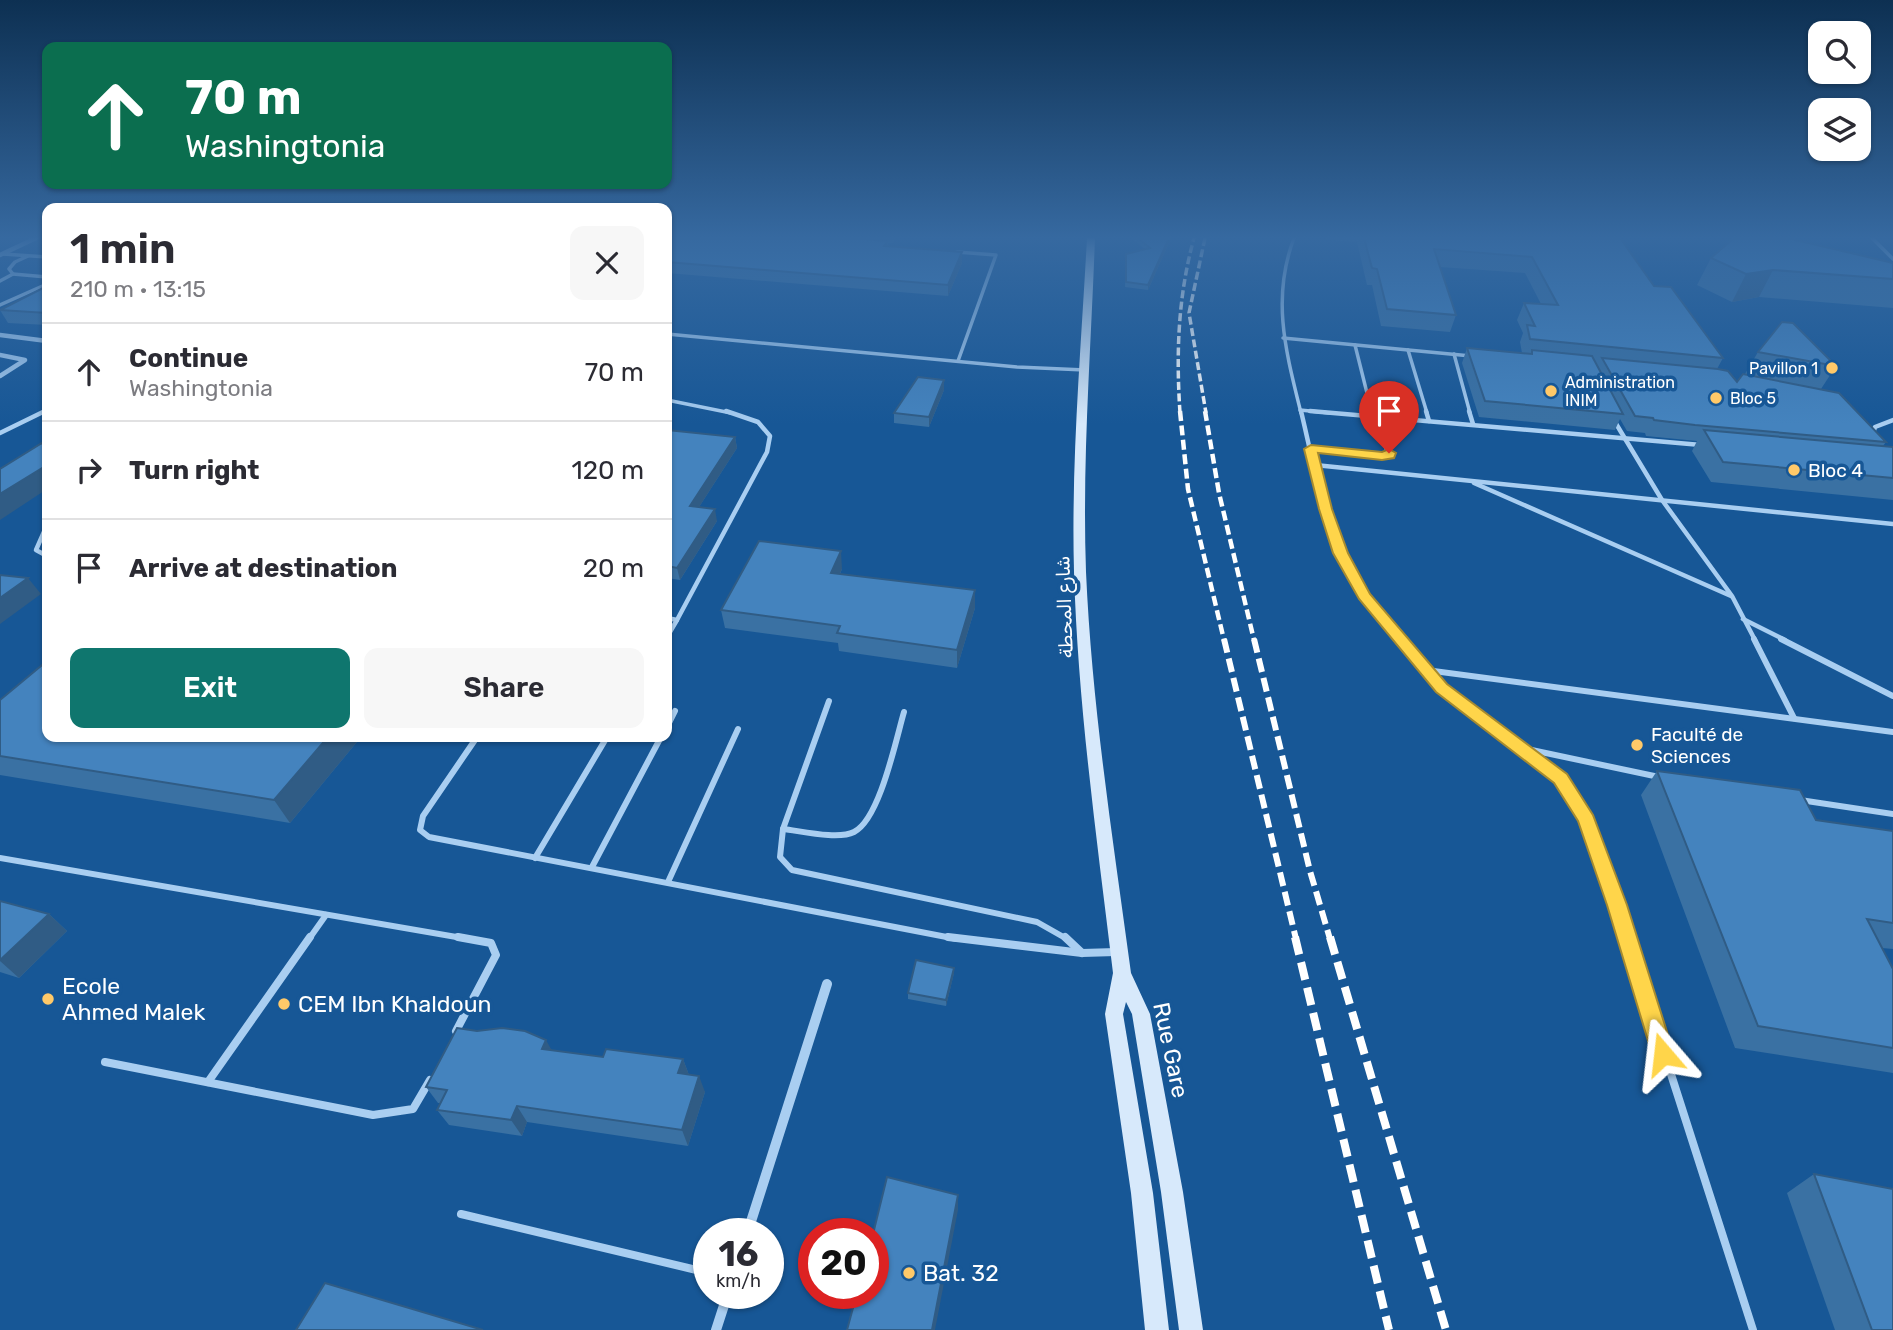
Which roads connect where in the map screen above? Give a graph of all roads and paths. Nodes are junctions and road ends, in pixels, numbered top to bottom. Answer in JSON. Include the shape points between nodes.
{"nodes":[{"id":1,"x":980,"y":300,"type":"edge"},
{"id":2,"x":1088,"y":300,"type":"edge"},
{"id":3,"x":1282,"y":300,"type":"edge"},
{"id":4,"x":672,"y":334,"type":"edge"},
{"id":5,"x":0,"y":335,"type":"edge"},
{"id":6,"x":1283,"y":338,"type":"junction"},
{"id":7,"x":42,"y":340,"type":"edge"},
{"id":8,"x":1355,"y":345,"type":"junction"},
{"id":9,"x":1408,"y":350,"type":"junction"},
{"id":10,"x":1454,"y":354,"type":"junction"},
{"id":11,"x":0,"y":355,"type":"edge"},
{"id":12,"x":1474,"y":356,"type":"edge"},
{"id":13,"x":958,"y":361,"type":"junction"},
{"id":14,"x":1085,"y":370,"type":"junction"},
{"id":15,"x":0,"y":376,"type":"edge"},
{"id":16,"x":672,"y":401,"type":"edge"},
{"id":17,"x":1300,"y":410,"type":"junction"},
{"id":18,"x":42,"y":412,"type":"edge"},
{"id":19,"x":1611,"y":414,"type":"edge"},
{"id":20,"x":1373,"y":415,"type":"junction"},
{"id":21,"x":1893,"y":420,"type":"edge"},
{"id":22,"x":1429,"y":421,"type":"junction"},
{"id":23,"x":1473,"y":424,"type":"junction"},
{"id":24,"x":0,"y":433,"type":"edge"},
{"id":25,"x":1623,"y":438,"type":"junction"},
{"id":26,"x":1879,"y":443,"type":"edge"},
{"id":27,"x":1704,"y":445,"type":"edge"},
{"id":28,"x":1311,"y":449,"type":"junction"},
{"id":29,"x":1315,"y":465,"type":"junction"},
{"id":30,"x":1468,"y":480,"type":"junction"},
{"id":31,"x":1662,"y":500,"type":"junction"},
{"id":32,"x":1893,"y":524,"type":"edge"},
{"id":33,"x":42,"y":533,"type":"edge"},
{"id":34,"x":42,"y":553,"type":"edge"},
{"id":35,"x":1732,"y":597,"type":"junction"},
{"id":36,"x":672,"y":619,"type":"edge"},
{"id":37,"x":1743,"y":619,"type":"junction"},
{"id":38,"x":677,"y":620,"type":"junction"},
{"id":39,"x":672,"y":628,"type":"edge"},
{"id":40,"x":1426,"y":670,"type":"junction"},
{"id":41,"x":1893,"y":696,"type":"edge"},
{"id":42,"x":829,"y":701,"type":"dead end"},
{"id":43,"x":675,"y":711,"type":"dead end"},
{"id":44,"x":904,"y":712,"type":"dead end"},
{"id":45,"x":672,"y":717,"type":"edge"},
{"id":46,"x":1794,"y":718,"type":"junction"},
{"id":47,"x":738,"y":729,"type":"dead end"},
{"id":48,"x":1893,"y":732,"type":"edge"},
{"id":49,"x":474,"y":742,"type":"edge"},
{"id":50,"x":604,"y":742,"type":"edge"},
{"id":51,"x":658,"y":742,"type":"edge"},
{"id":52,"x":1519,"y":747,"type":"junction"},
{"id":53,"x":1666,"y":778,"type":"edge"},
{"id":54,"x":1790,"y":799,"type":"edge"},
{"id":55,"x":1893,"y":814,"type":"edge"},
{"id":56,"x":783,"y":829,"type":"junction"},
{"id":57,"x":0,"y":858,"type":"edge"},
{"id":58,"x":535,"y":858,"type":"junction"},
{"id":59,"x":592,"y":867,"type":"junction"},
{"id":60,"x":668,"y":882,"type":"junction"},
{"id":61,"x":326,"y":915,"type":"junction"},
{"id":62,"x":1119,"y":951,"type":"junction"},
{"id":63,"x":1082,"y":953,"type":"junction"},
{"id":64,"x":1122,"y":973,"type":"junction"},
{"id":65,"x":827,"y":984,"type":"dead end"},
{"id":66,"x":454,"y":1035,"type":"edge"},
{"id":67,"x":105,"y":1062,"type":"dead end"},
{"id":68,"x":436,"y":1069,"type":"edge"},
{"id":69,"x":208,"y":1082,"type":"junction"},
{"id":70,"x":461,"y":1214,"type":"dead end"},
{"id":71,"x":752,"y":1218,"type":"edge"},
{"id":72,"x":693,"y":1269,"type":"edge"},
{"id":73,"x":723,"y":1309,"type":"edge"},
{"id":74,"x":716,"y":1330,"type":"edge"},
{"id":75,"x":1157,"y":1330,"type":"edge"},
{"id":76,"x":1191,"y":1330,"type":"edge"},
{"id":77,"x":1754,"y":1330,"type":"edge"}],
"edges":[{"from":1,"to":13,"type":"lane"},
{"from":2,"to":14,"type":"main road","name":"شارع المحطة"},
{"from":3,"to":6,"type":"lane"},
{"from":4,"to":13,"type":"lane"},
{"from":5,"to":7,"type":"street"},
{"from":6,"to":8,"type":"lane"},
{"from":6,"to":17,"type":"lane"},
{"from":8,"to":9,"type":"lane"},
{"from":8,"to":20,"type":"lane"},
{"from":9,"to":10,"type":"lane"},
{"from":9,"to":22,"type":"lane"},
{"from":10,"to":12,"type":"lane"},
{"from":10,"to":23,"type":"lane"},
{"from":11,"to":15,"type":"street","via":[[25,360]]},
{"from":13,"to":14,"type":"lane"},
{"from":14,"to":62,"type":"main road","name":"شارع المحطة","via":[[1080,570],[1087,696]]},
{"from":16,"to":38,"type":"lane","via":[[721,409],[758,422],[770,436],[767,452]]},
{"from":17,"to":20,"type":"lane"},
{"from":17,"to":28,"type":"lane"},
{"from":18,"to":24,"type":"lane"},
{"from":19,"to":25,"type":"lane"},
{"from":20,"to":22,"type":"lane"},
{"from":20,"to":28,"type":"lane","via":[[1389,455]]},
{"from":21,"to":26,"type":"lane","via":[[1875,427],[1872,434]]},
{"from":22,"to":23,"type":"lane"},
{"from":23,"to":25,"type":"lane"},
{"from":25,"to":27,"type":"lane"},
{"from":25,"to":31,"type":"lane"},
{"from":28,"to":29,"type":"lane"},
{"from":29,"to":30,"type":"lane"},
{"from":29,"to":40,"type":"lane","via":[[1340,553],[1364,596]]},
{"from":30,"to":31,"type":"lane"},
{"from":30,"to":35,"type":"lane"},
{"from":31,"to":32,"type":"lane"},
{"from":31,"to":35,"type":"lane"},
{"from":33,"to":34,"type":"lane","via":[[36,550]]},
{"from":35,"to":37,"type":"lane"},
{"from":36,"to":38,"type":"lane"},
{"from":37,"to":41,"type":"lane"},
{"from":37,"to":46,"type":"lane"},
{"from":38,"to":39,"type":"lane"},
{"from":40,"to":46,"type":"lane"},
{"from":40,"to":52,"type":"lane","via":[[1441,688]]},
{"from":42,"to":56,"type":"lane"},
{"from":43,"to":45,"type":"lane"},
{"from":44,"to":56,"type":"lane","via":[[873,808],[862,828],[852,834]]},
{"from":46,"to":48,"type":"lane"},
{"from":47,"to":60,"type":"lane"},
{"from":49,"to":58,"type":"lane","via":[[423,817],[421,830],[429,837]]},
{"from":50,"to":58,"type":"lane"},
{"from":51,"to":59,"type":"lane"},
{"from":52,"to":53,"type":"lane"},
{"from":52,"to":77,"type":"lane","via":[[1561,778],[1586,820]]},
{"from":54,"to":55,"type":"lane"},
{"from":56,"to":63,"type":"lane","via":[[780,857],[792,870],[1037,922],[1062,934]]},
{"from":57,"to":61,"type":"lane"},
{"from":58,"to":59,"type":"lane"},
{"from":59,"to":60,"type":"lane"},
{"from":60,"to":63,"type":"lane","via":[[967,941]]},
{"from":61,"to":66,"type":"lane","via":[[491,943],[496,955]]},
{"from":61,"to":69,"type":"lane"},
{"from":62,"to":63,"type":"lane"},
{"from":62,"to":64,"type":"main road","name":"شارع المحطة"},
{"from":64,"to":75,"type":"main road","via":[[1114,1014],[1142,1193]]},
{"from":64,"to":76,"type":"main road","name":"Rue Gare","via":[[1141,1014]]},
{"from":65,"to":71,"type":"street"},
{"from":67,"to":69,"type":"lane"},
{"from":68,"to":69,"type":"lane","via":[[413,1109],[373,1115]]},
{"from":70,"to":72,"type":"lane"},
{"from":73,"to":74,"type":"street"}]}
